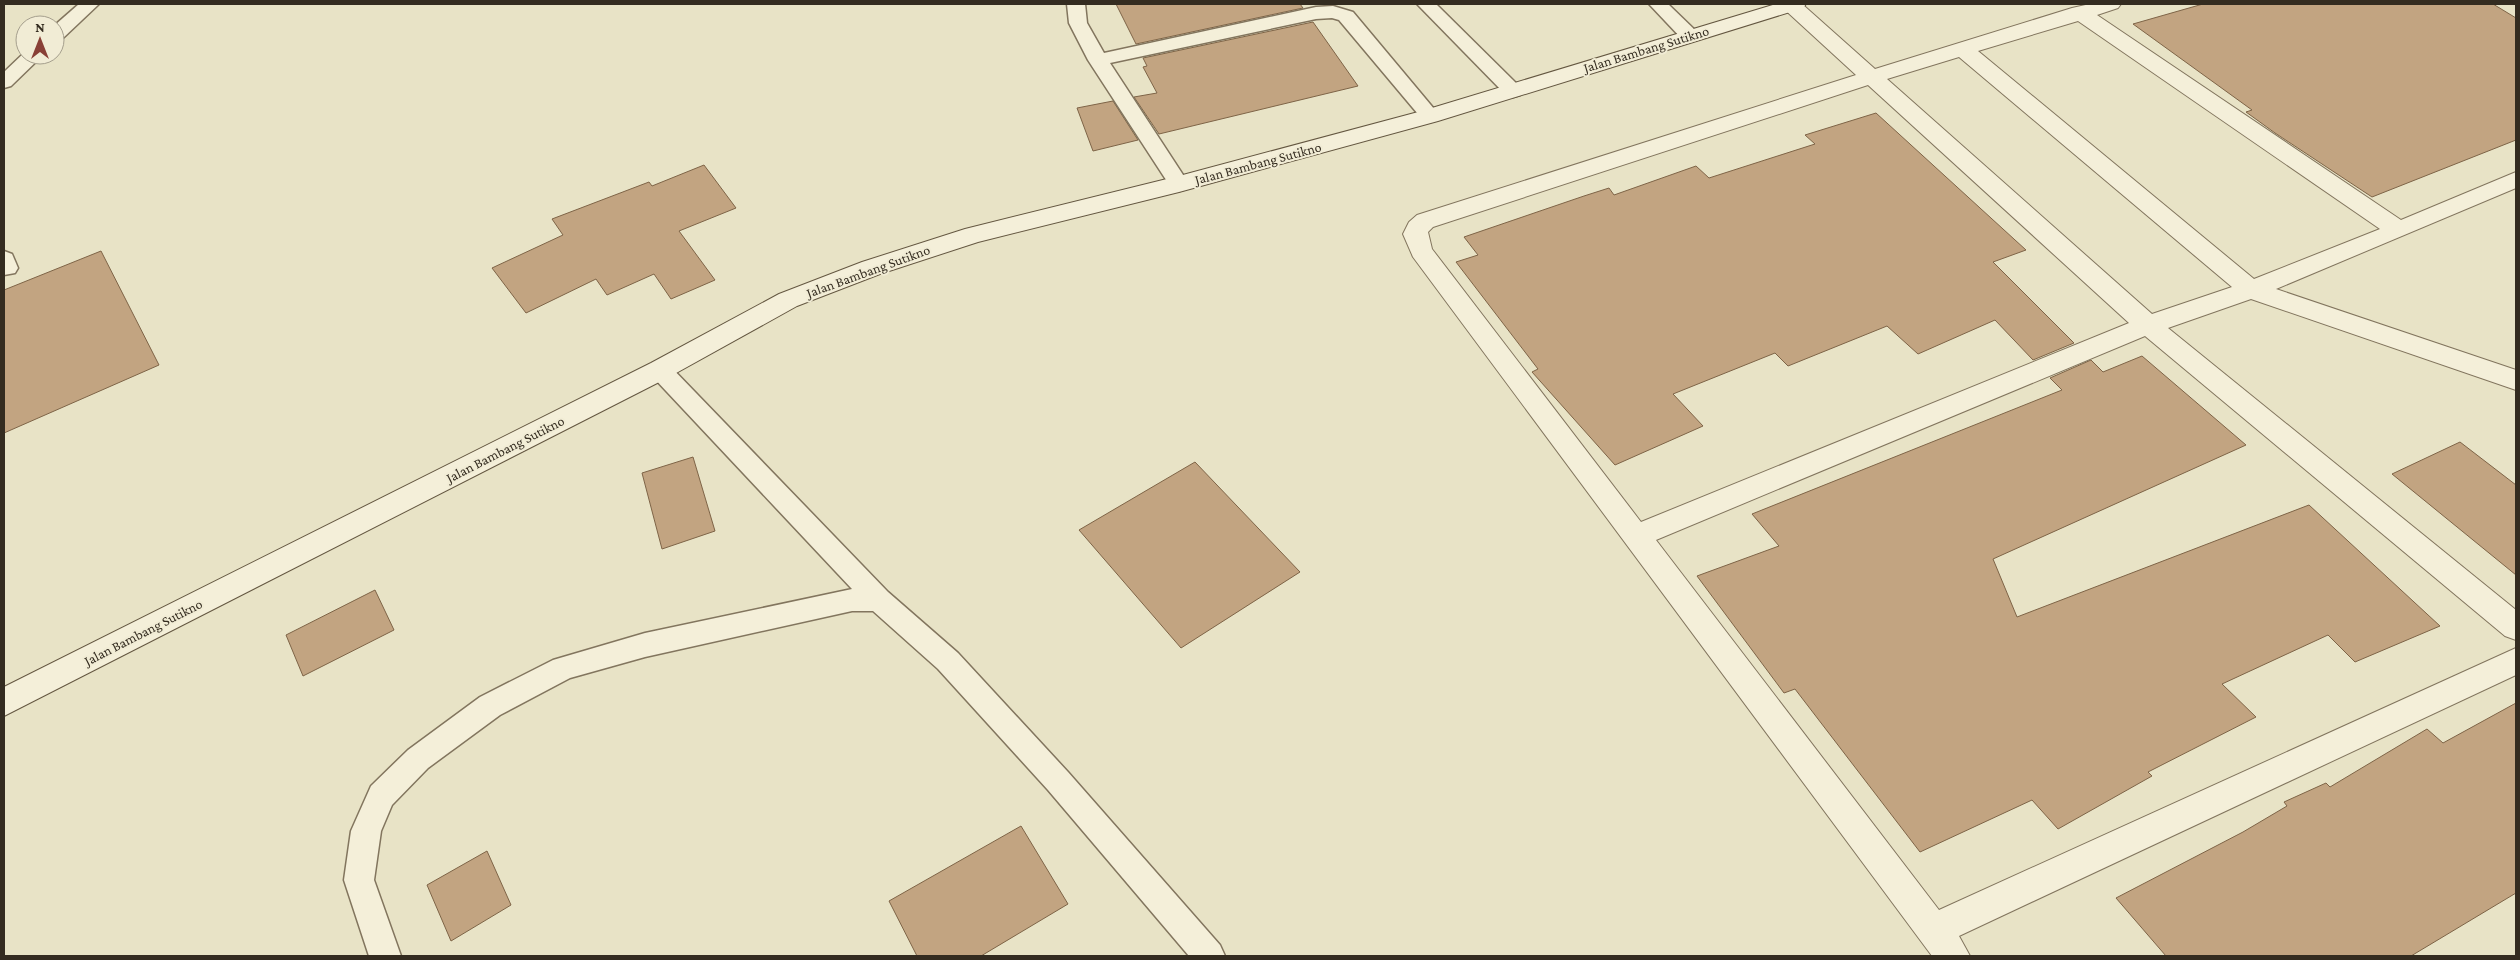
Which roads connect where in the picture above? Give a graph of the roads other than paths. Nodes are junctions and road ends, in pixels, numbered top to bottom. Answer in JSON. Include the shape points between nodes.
{"nodes":[{"id":1,"x":90,"y":4,"type":"edge"},
{"id":2,"x":1076,"y":4,"type":"edge"},
{"id":3,"x":1426,"y":4,"type":"edge"},
{"id":4,"x":1658,"y":4,"type":"edge"},
{"id":5,"x":2111,"y":4,"type":"edge"},
{"id":6,"x":1793,"y":5,"type":"edge"},
{"id":7,"x":2079,"y":12,"type":"junction"},
{"id":8,"x":65,"y":26,"type":"edge"},
{"id":9,"x":1690,"y":36,"type":"junction"},
{"id":10,"x":1962,"y":49,"type":"junction"},
{"id":11,"x":1098,"y":60,"type":"junction"},
{"id":12,"x":22,"y":65,"type":"edge"},
{"id":13,"x":1871,"y":77,"type":"junction"},
{"id":14,"x":4,"y":82,"type":"edge"},
{"id":15,"x":1513,"y":91,"type":"junction"},
{"id":16,"x":1430,"y":116,"type":"junction"},
{"id":17,"x":2516,"y":179,"type":"edge"},
{"id":18,"x":1179,"y":184,"type":"junction"},
{"id":19,"x":2399,"y":230,"type":"junction"},
{"id":20,"x":2252,"y":290,"type":"junction"},
{"id":21,"x":2148,"y":325,"type":"junction"},
{"id":22,"x":660,"y":370,"type":"junction"},
{"id":23,"x":2516,"y":380,"type":"edge"},
{"id":24,"x":1636,"y":536,"type":"junction"},
{"id":25,"x":879,"y":600,"type":"junction"},
{"id":26,"x":2516,"y":627,"type":"edge"},
{"id":27,"x":2516,"y":661,"type":"edge"},
{"id":28,"x":4,"y":702,"type":"edge"},
{"id":29,"x":1934,"y":930,"type":"junction"},
{"id":30,"x":385,"y":956,"type":"edge"},
{"id":31,"x":1209,"y":956,"type":"edge"},
{"id":32,"x":1953,"y":956,"type":"edge"}],
"edges":[{"from":1,"to":8,"type":"lane"},
{"from":2,"to":11,"type":"lane","via":[[1078,23]]},
{"from":3,"to":15,"type":"lane"},
{"from":4,"to":9,"type":"lane"},
{"from":5,"to":7,"type":"street"},
{"from":6,"to":9,"type":"street","name":"Jalan Bambang Sutikno"},
{"from":6,"to":13,"type":"street"},
{"from":7,"to":10,"type":"street"},
{"from":7,"to":19,"type":"street"},
{"from":9,"to":15,"type":"street","name":"Jalan Bambang Sutikno"},
{"from":10,"to":13,"type":"street"},
{"from":10,"to":20,"type":"street"},
{"from":11,"to":16,"type":"lane","via":[[1333,12],[1346,16]]},
{"from":11,"to":18,"type":"lane"},
{"from":12,"to":14,"type":"lane"},
{"from":13,"to":21,"type":"street"},
{"from":13,"to":24,"type":"street","via":[[1425,220],[1417,228],[1415,234],[1421,251]]},
{"from":15,"to":16,"type":"street","name":"Jalan Bambang Sutikno"},
{"from":16,"to":18,"type":"street","name":"Jalan Bambang Sutikno"},
{"from":17,"to":19,"type":"street"},
{"from":18,"to":22,"type":"street","name":"Jalan Bambang Sutikno","via":[[973,235],[871,268],[788,300]]},
{"from":19,"to":20,"type":"street"},
{"from":20,"to":21,"type":"street"},
{"from":20,"to":23,"type":"street"},
{"from":21,"to":24,"type":"street"},
{"from":21,"to":26,"type":"street"},
{"from":22,"to":25,"type":"lane"},
{"from":22,"to":28,"type":"street","name":"Jalan Bambang Sutikno"},
{"from":24,"to":29,"type":"street"},
{"from":25,"to":30,"type":"lane","via":[[852,600],[645,645],[563,668],[490,706],[418,760],[381,796],[366,832],[359,880]]},
{"from":25,"to":31,"type":"lane","via":[[954,668],[1058,781]]},
{"from":27,"to":29,"type":"street"},
{"from":29,"to":32,"type":"street"}]}
